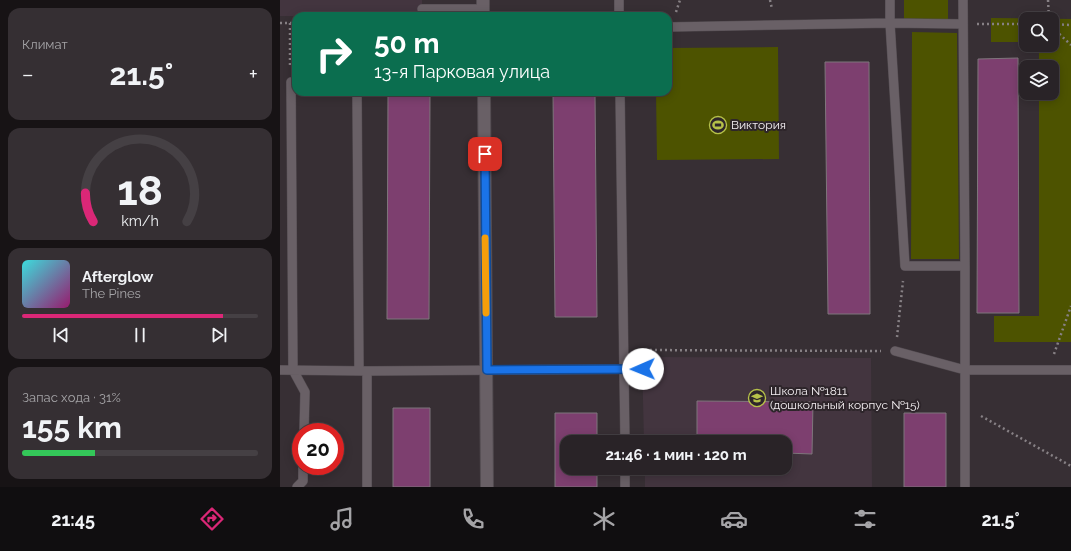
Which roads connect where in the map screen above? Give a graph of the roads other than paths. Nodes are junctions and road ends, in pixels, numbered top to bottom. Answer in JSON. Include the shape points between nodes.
{"nodes":[{"id":1,"x":619,"y":0,"type":"edge"},
{"id":2,"x":890,"y":0,"type":"edge"},
{"id":3,"x":963,"y":0,"type":"edge"},
{"id":4,"x":483,"y":8,"type":"edge"},
{"id":5,"x":422,"y":9,"type":"dead end"},
{"id":6,"x":619,"y":12,"type":"edge"},
{"id":7,"x":890,"y":24,"type":"junction"},
{"id":8,"x":963,"y":24,"type":"junction"},
{"id":9,"x":672,"y":27,"type":"edge"},
{"id":10,"x":293,"y":96,"type":"edge"},
{"id":11,"x":357,"y":96,"type":"edge"},
{"id":12,"x":484,"y":96,"type":"edge"},
{"id":13,"x":620,"y":96,"type":"edge"},
{"id":14,"x":965,"y":266,"type":"junction"},
{"id":15,"x":896,"y":351,"type":"road end"},
{"id":16,"x":643,"y":369,"type":"dead end"},
{"id":17,"x":280,"y":370,"type":"edge"},
{"id":18,"x":293,"y":370,"type":"junction"},
{"id":19,"x":487,"y":370,"type":"junction"},
{"id":20,"x":624,"y":370,"type":"junction"},
{"id":21,"x":965,"y":370,"type":"junction"},
{"id":22,"x":1071,"y":370,"type":"edge"},
{"id":23,"x":363,"y":371,"type":"junction"},
{"id":24,"x":304,"y":423,"type":"edge"},
{"id":25,"x":625,"y":435,"type":"edge"},
{"id":26,"x":303,"y":475,"type":"edge"},
{"id":27,"x":625,"y":475,"type":"edge"},
{"id":28,"x":297,"y":487,"type":"edge"},
{"id":29,"x":367,"y":487,"type":"edge"},
{"id":30,"x":487,"y":487,"type":"edge"},
{"id":31,"x":625,"y":487,"type":"edge"},
{"id":32,"x":964,"y":487,"type":"edge"}],
"edges":[{"from":1,"to":6,"type":"lane"},
{"from":2,"to":7,"type":"lane"},
{"from":3,"to":8,"type":"lane"},
{"from":4,"to":5,"type":"lane"},
{"from":7,"to":8,"type":"lane"},
{"from":7,"to":9,"type":"lane"},
{"from":7,"to":14,"type":"lane","via":[[905,266]]},
{"from":8,"to":14,"type":"lane"},
{"from":10,"to":18,"type":"lane"},
{"from":11,"to":23,"type":"lane"},
{"from":12,"to":19,"type":"street"},
{"from":13,"to":20,"type":"lane"},
{"from":14,"to":21,"type":"lane"},
{"from":15,"to":21,"type":"lane"},
{"from":16,"to":20,"type":"lane"},
{"from":17,"to":18,"type":"lane"},
{"from":18,"to":23,"type":"lane"},
{"from":18,"to":24,"type":"lane","via":[[305,392]]},
{"from":19,"to":20,"type":"lane"},
{"from":19,"to":23,"type":"lane"},
{"from":19,"to":30,"type":"street"},
{"from":20,"to":25,"type":"lane"},
{"from":21,"to":22,"type":"lane"},
{"from":21,"to":32,"type":"lane"},
{"from":23,"to":29,"type":"lane"},
{"from":26,"to":28,"type":"lane","via":[[303,482]]},
{"from":27,"to":31,"type":"lane"}]}
